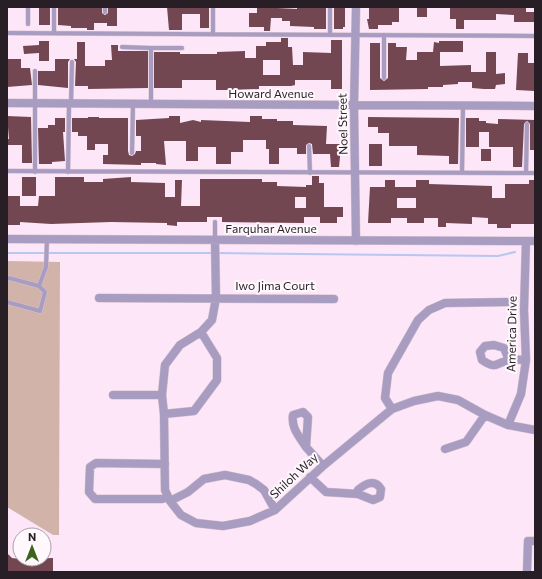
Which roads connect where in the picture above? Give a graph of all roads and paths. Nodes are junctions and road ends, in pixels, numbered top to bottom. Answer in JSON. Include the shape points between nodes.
{"nodes":[{"id":1,"x":28,"y":7,"type":"edge"},
{"id":2,"x":54,"y":7,"type":"edge"},
{"id":3,"x":213,"y":7,"type":"edge"},
{"id":4,"x":330,"y":7,"type":"edge"},
{"id":5,"x":356,"y":7,"type":"edge"},
{"id":6,"x":28,"y":24,"type":"dead end"},
{"id":7,"x":7,"y":33,"type":"edge"},
{"id":8,"x":54,"y":33,"type":"junction"},
{"id":9,"x":213,"y":34,"type":"junction"},
{"id":10,"x":330,"y":35,"type":"junction"},
{"id":11,"x":355,"y":35,"type":"junction"},
{"id":12,"x":384,"y":35,"type":"junction"},
{"id":13,"x":535,"y":36,"type":"edge"},
{"id":14,"x":122,"y":48,"type":"dead end"},
{"id":15,"x":151,"y":48,"type":"junction"},
{"id":16,"x":182,"y":48,"type":"dead end"},
{"id":17,"x":72,"y":62,"type":"dead end"},
{"id":18,"x":35,"y":71,"type":"dead end"},
{"id":19,"x":384,"y":78,"type":"dead end"},
{"id":20,"x":7,"y":103,"type":"edge"},
{"id":21,"x":35,"y":104,"type":"junction"},
{"id":22,"x":70,"y":104,"type":"junction"},
{"id":23,"x":132,"y":104,"type":"junction"},
{"id":24,"x":151,"y":105,"type":"junction"},
{"id":25,"x":354,"y":106,"type":"junction"},
{"id":26,"x":463,"y":106,"type":"junction"},
{"id":27,"x":535,"y":106,"type":"edge"},
{"id":28,"x":526,"y":124,"type":"dead end"},
{"id":29,"x":309,"y":146,"type":"dead end"},
{"id":30,"x":132,"y":153,"type":"dead end"},
{"id":31,"x":7,"y":171,"type":"edge"},
{"id":32,"x":35,"y":172,"type":"junction"},
{"id":33,"x":68,"y":172,"type":"junction"},
{"id":34,"x":356,"y":172,"type":"junction"},
{"id":35,"x":310,"y":173,"type":"junction"},
{"id":36,"x":462,"y":173,"type":"junction"},
{"id":37,"x":526,"y":173,"type":"junction"},
{"id":38,"x":535,"y":173,"type":"edge"},
{"id":39,"x":215,"y":222,"type":"dead end"},
{"id":40,"x":7,"y":239,"type":"edge"},
{"id":41,"x":47,"y":239,"type":"junction"},
{"id":42,"x":215,"y":240,"type":"junction"},
{"id":43,"x":356,"y":241,"type":"junction"},
{"id":44,"x":526,"y":241,"type":"junction"},
{"id":45,"x":535,"y":241,"type":"edge"},
{"id":46,"x":7,"y":279,"type":"edge"},
{"id":47,"x":40,"y":286,"type":"junction"},
{"id":48,"x":99,"y":298,"type":"dead end"},
{"id":49,"x":216,"y":298,"type":"junction"},
{"id":50,"x":334,"y":299,"type":"dead end"},
{"id":51,"x":7,"y":302,"type":"edge"},
{"id":52,"x":513,"y":302,"type":"dead end"},
{"id":53,"x":201,"y":332,"type":"junction"},
{"id":54,"x":509,"y":360,"type":"dead end"},
{"id":55,"x":526,"y":360,"type":"junction"},
{"id":56,"x":113,"y":395,"type":"dead end"},
{"id":57,"x":162,"y":395,"type":"junction"},
{"id":58,"x":392,"y":409,"type":"junction"},
{"id":59,"x":164,"y":414,"type":"junction"},
{"id":60,"x":485,"y":415,"type":"junction"},
{"id":61,"x":508,"y":425,"type":"junction"},
{"id":62,"x":535,"y":430,"type":"edge"},
{"id":63,"x":306,"y":447,"type":"dead end"},
{"id":64,"x":445,"y":449,"type":"dead end"},
{"id":65,"x":165,"y":464,"type":"junction"},
{"id":66,"x":323,"y":466,"type":"junction"},
{"id":67,"x":310,"y":477,"type":"junction"},
{"id":68,"x":358,"y":494,"type":"dead end"},
{"id":69,"x":169,"y":499,"type":"junction"},
{"id":70,"x":275,"y":510,"type":"junction"},
{"id":71,"x":531,"y":541,"type":"edge"},
{"id":72,"x":527,"y":572,"type":"edge"}],
"edges":[{"from":1,"to":6,"type":"lane"},
{"from":2,"to":8,"type":"lane"},
{"from":3,"to":9,"type":"lane"},
{"from":4,"to":10,"type":"lane"},
{"from":5,"to":11,"type":"street","name":"Noel Street"},
{"from":7,"to":8,"type":"lane"},
{"from":8,"to":9,"type":"lane"},
{"from":9,"to":10,"type":"lane"},
{"from":10,"to":11,"type":"lane"},
{"from":11,"to":12,"type":"lane"},
{"from":11,"to":25,"type":"street","name":"Noel Street"},
{"from":12,"to":13,"type":"lane"},
{"from":12,"to":19,"type":"lane"},
{"from":14,"to":15,"type":"lane"},
{"from":15,"to":16,"type":"lane"},
{"from":15,"to":24,"type":"lane"},
{"from":17,"to":22,"type":"lane"},
{"from":18,"to":21,"type":"lane"},
{"from":20,"to":21,"type":"street","name":"Howard Avenue"},
{"from":21,"to":22,"type":"street","name":"Howard Avenue"},
{"from":21,"to":32,"type":"lane"},
{"from":22,"to":23,"type":"street","name":"Howard Avenue"},
{"from":22,"to":33,"type":"lane"},
{"from":23,"to":24,"type":"street","name":"Howard Avenue"},
{"from":23,"to":30,"type":"lane"},
{"from":24,"to":25,"type":"street","name":"Howard Avenue"},
{"from":25,"to":26,"type":"street","name":"Howard Avenue"},
{"from":25,"to":34,"type":"street","name":"Noel Street"},
{"from":26,"to":27,"type":"street","name":"Howard Avenue"},
{"from":26,"to":36,"type":"lane"},
{"from":28,"to":37,"type":"lane"},
{"from":29,"to":35,"type":"lane"},
{"from":31,"to":32,"type":"lane"},
{"from":32,"to":33,"type":"lane"},
{"from":33,"to":35,"type":"lane"},
{"from":34,"to":35,"type":"lane"},
{"from":34,"to":36,"type":"lane"},
{"from":34,"to":43,"type":"street","name":"Noel Street"},
{"from":36,"to":37,"type":"lane"},
{"from":37,"to":38,"type":"lane"},
{"from":39,"to":42,"type":"lane"},
{"from":40,"to":41,"type":"street","name":"Farquhar Avenue"},
{"from":41,"to":42,"type":"street","name":"Farquhar Avenue"},
{"from":41,"to":47,"type":"lane","via":[[46,267]]},
{"from":42,"to":43,"type":"street","name":"Farquhar Avenue"},
{"from":42,"to":49,"type":"street"},
{"from":43,"to":44,"type":"street","name":"Farquhar Avenue"},
{"from":44,"to":45,"type":"street","name":"Farquhar Avenue"},
{"from":44,"to":55,"type":"street","name":"America Drive"},
{"from":46,"to":47,"type":"lane"},
{"from":47,"to":51,"type":"lane","via":[[45,292],[40,311]]},
{"from":48,"to":49,"type":"street","name":"Iwo Jima Court"},
{"from":49,"to":50,"type":"street","name":"Iwo Jima Court"},
{"from":49,"to":53,"type":"street","via":[[212,320]]},
{"from":52,"to":58,"type":"street","via":[[445,303],[429,310],[418,320],[388,373],[385,398]]},
{"from":53,"to":57,"type":"street","via":[[180,345],[165,366]]},
{"from":53,"to":59,"type":"street","via":[[218,358],[217,380],[194,411]]},
{"from":54,"to":55,"type":"street"},
{"from":55,"to":61,"type":"street","name":"America Drive","via":[[521,394]]},
{"from":56,"to":57,"type":"street"},
{"from":57,"to":59,"type":"street"},
{"from":58,"to":60,"type":"street","name":"Shiloh Way","via":[[438,396],[458,400]]},
{"from":58,"to":66,"type":"street","name":"Shiloh Way"},
{"from":59,"to":65,"type":"street"},
{"from":60,"to":61,"type":"street","name":"Shiloh Way"},
{"from":60,"to":64,"type":"street","via":[[466,442]]},
{"from":61,"to":62,"type":"street","name":"Shiloh Way"},
{"from":63,"to":66,"type":"street"},
{"from":65,"to":69,"type":"street","via":[[165,490]]},
{"from":65,"to":69,"type":"street","via":[[96,463],[90,467],[89,492],[95,499]]},
{"from":66,"to":67,"type":"street","name":"Shiloh Way"},
{"from":67,"to":68,"type":"street","via":[[326,492]]},
{"from":67,"to":70,"type":"street","name":"Shiloh Way"},
{"from":69,"to":70,"type":"street","name":"Shiloh Way","via":[[181,515],[196,523],[223,526],[250,521]]},
{"from":69,"to":70,"type":"street","via":[[188,492],[204,479],[225,475],[256,484],[264,490]]},
{"from":71,"to":72,"type":"street"}]}
